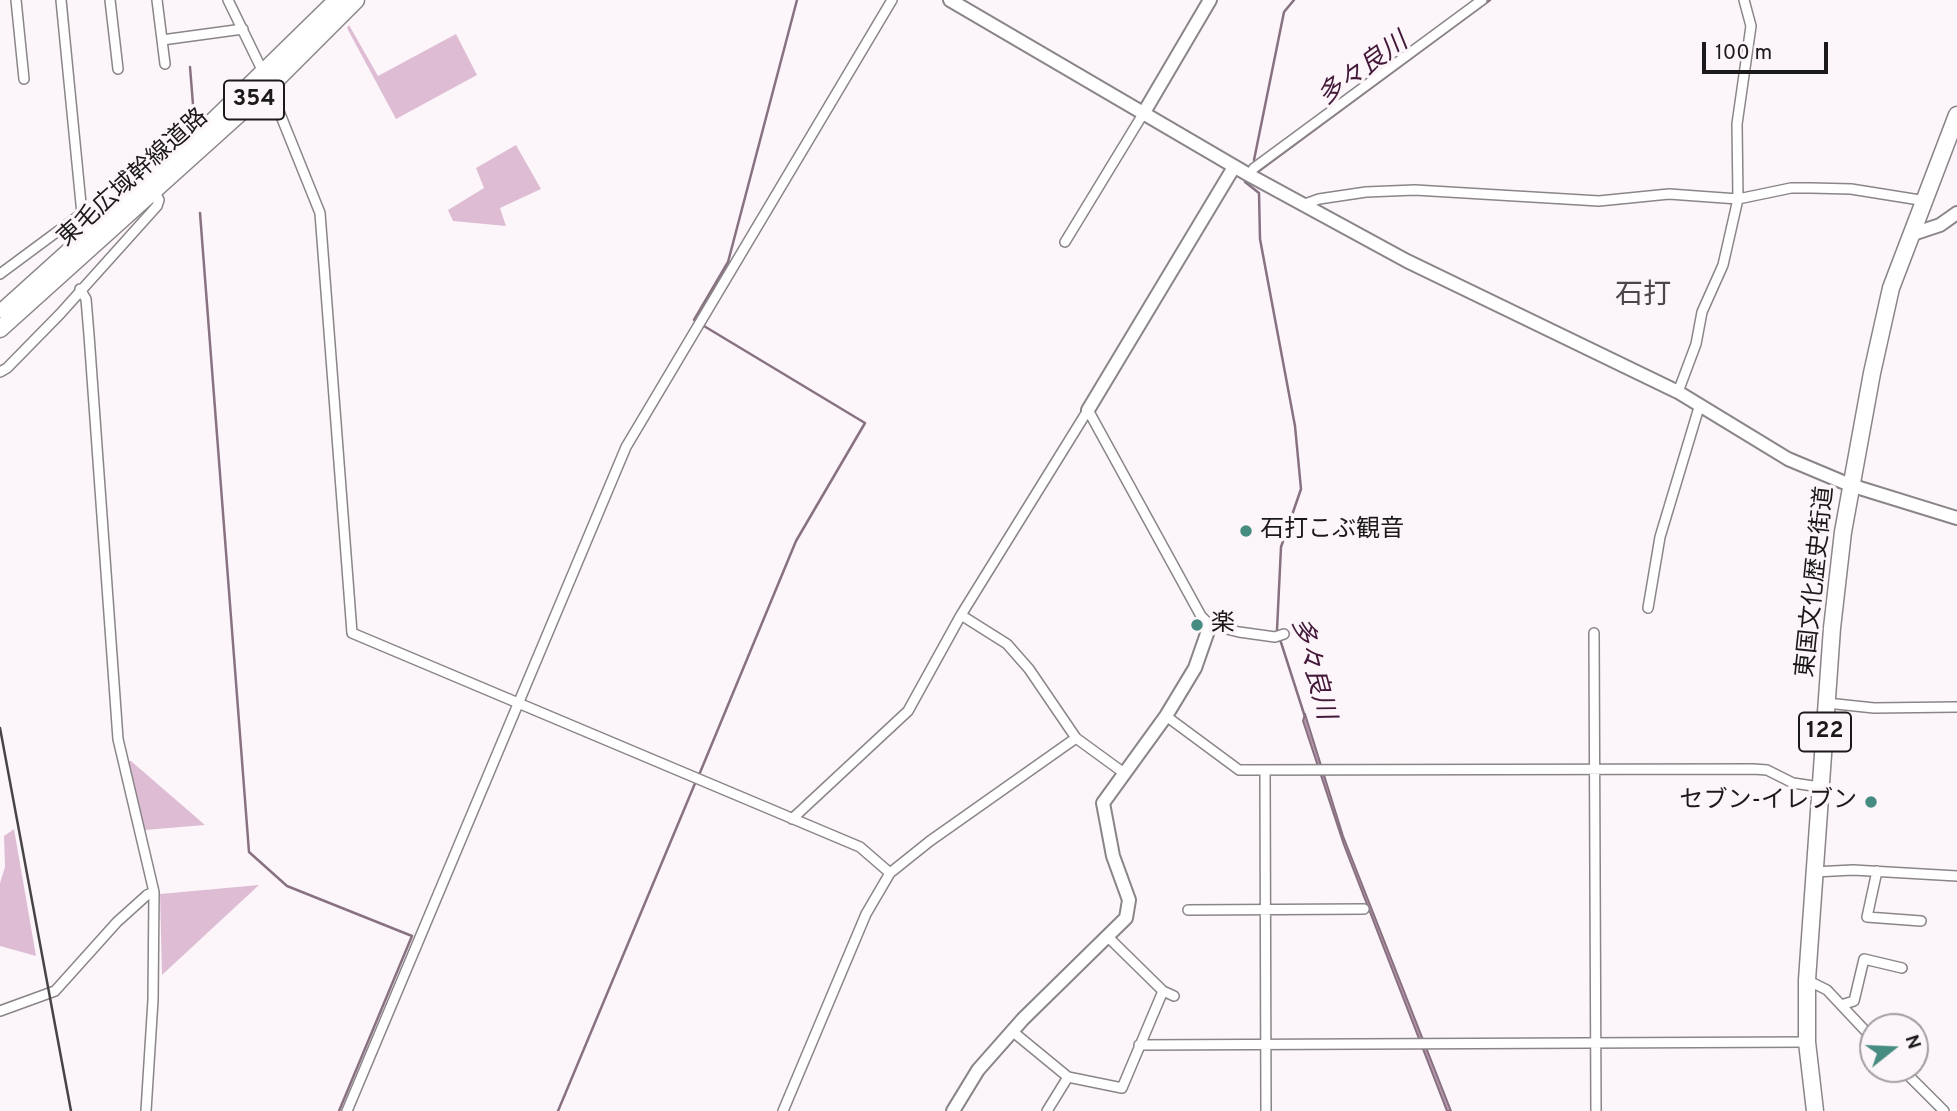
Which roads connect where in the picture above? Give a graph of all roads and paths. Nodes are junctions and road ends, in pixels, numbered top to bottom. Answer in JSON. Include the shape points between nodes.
{"nodes":[{"id":1,"x":16,"y":0,"type":"edge"},
{"id":2,"x":61,"y":0,"type":"edge"},
{"id":3,"x":110,"y":0,"type":"edge"},
{"id":4,"x":158,"y":0,"type":"edge"},
{"id":5,"x":228,"y":0,"type":"edge"},
{"id":6,"x":337,"y":0,"type":"edge"},
{"id":7,"x":356,"y":0,"type":"edge"},
{"id":8,"x":892,"y":0,"type":"edge"},
{"id":9,"x":950,"y":0,"type":"edge"},
{"id":10,"x":1210,"y":0,"type":"edge"},
{"id":11,"x":1482,"y":0,"type":"edge"},
{"id":12,"x":1744,"y":0,"type":"edge"},
{"id":13,"x":243,"y":29,"type":"junction"},
{"id":14,"x":162,"y":40,"type":"junction"},
{"id":15,"x":165,"y":64,"type":"dead end"},
{"id":16,"x":118,"y":69,"type":"dead end"},
{"id":17,"x":24,"y":79,"type":"dead end"},
{"id":18,"x":266,"y":81,"type":"junction"},
{"id":19,"x":1143,"y":114,"type":"junction"},
{"id":20,"x":1957,"y":115,"type":"edge"},
{"id":21,"x":1234,"y":167,"type":"junction"},
{"id":22,"x":1249,"y":175,"type":"junction"},
{"id":23,"x":150,"y":186,"type":"junction"},
{"id":24,"x":1738,"y":199,"type":"junction"},
{"id":25,"x":1926,"y":201,"type":"junction"},
{"id":26,"x":1305,"y":204,"type":"junction"},
{"id":27,"x":1957,"y":213,"type":"edge"},
{"id":28,"x":82,"y":214,"type":"junction"},
{"id":29,"x":1910,"y":235,"type":"junction"},
{"id":30,"x":1065,"y":242,"type":"dead end"},
{"id":31,"x":0,"y":274,"type":"edge"},
{"id":32,"x":80,"y":289,"type":"junction"},
{"id":33,"x":0,"y":314,"type":"edge"},
{"id":34,"x":0,"y":329,"type":"edge"},
{"id":35,"x":0,"y":372,"type":"edge"},
{"id":36,"x":1678,"y":392,"type":"junction"},
{"id":37,"x":1700,"y":404,"type":"junction"},
{"id":38,"x":1088,"y":410,"type":"junction"},
{"id":39,"x":1850,"y":485,"type":"junction"},
{"id":40,"x":1957,"y":518,"type":"edge"},
{"id":41,"x":1648,"y":608,"type":"dead end"},
{"id":42,"x":961,"y":615,"type":"junction"},
{"id":43,"x":1210,"y":625,"type":"junction"},
{"id":44,"x":1594,"y":633,"type":"dead end"},
{"id":45,"x":1284,"y":634,"type":"dead end"},
{"id":46,"x":1828,"y":703,"type":"junction"},
{"id":47,"x":518,"y":704,"type":"junction"},
{"id":48,"x":1957,"y":707,"type":"edge"},
{"id":49,"x":1166,"y":716,"type":"junction"},
{"id":50,"x":1076,"y":738,"type":"junction"},
{"id":51,"x":1595,"y":770,"type":"junction"},
{"id":52,"x":1265,"y":772,"type":"junction"},
{"id":53,"x":1124,"y":773,"type":"junction"},
{"id":54,"x":1820,"y":787,"type":"junction"},
{"id":55,"x":792,"y":819,"type":"junction"},
{"id":56,"x":1877,"y":871,"type":"junction"},
{"id":57,"x":1814,"y":872,"type":"junction"},
{"id":58,"x":890,"y":873,"type":"junction"},
{"id":59,"x":1957,"y":876,"type":"edge"},
{"id":60,"x":154,"y":892,"type":"junction"},
{"id":61,"x":1265,"y":908,"type":"junction"},
{"id":62,"x":1364,"y":909,"type":"dead end"},
{"id":63,"x":1188,"y":910,"type":"dead end"},
{"id":64,"x":1921,"y":921,"type":"dead end"},
{"id":65,"x":1108,"y":937,"type":"junction"},
{"id":66,"x":1902,"y":968,"type":"dead end"},
{"id":67,"x":1807,"y":980,"type":"junction"},
{"id":68,"x":1163,"y":991,"type":"junction"},
{"id":69,"x":1174,"y":996,"type":"dead end"},
{"id":70,"x":1841,"y":1005,"type":"junction"},
{"id":71,"x":0,"y":1012,"type":"edge"},
{"id":72,"x":1859,"y":1024,"type":"edge"},
{"id":73,"x":1012,"y":1031,"type":"junction"},
{"id":74,"x":1807,"y":1042,"type":"junction"},
{"id":75,"x":1596,"y":1044,"type":"junction"},
{"id":76,"x":1139,"y":1045,"type":"junction"},
{"id":77,"x":1266,"y":1045,"type":"junction"},
{"id":78,"x":1068,"y":1077,"type":"junction"},
{"id":79,"x":1916,"y":1083,"type":"edge"},
{"id":80,"x":146,"y":1111,"type":"edge"},
{"id":81,"x":347,"y":1111,"type":"edge"},
{"id":82,"x":783,"y":1111,"type":"edge"},
{"id":83,"x":953,"y":1111,"type":"edge"},
{"id":84,"x":1047,"y":1111,"type":"edge"},
{"id":85,"x":1266,"y":1111,"type":"edge"},
{"id":86,"x":1597,"y":1111,"type":"edge"},
{"id":87,"x":1815,"y":1111,"type":"edge"},
{"id":88,"x":1944,"y":1111,"type":"edge"}],
"edges":[{"from":1,"to":17,"type":"street"},
{"from":2,"to":28,"type":"street"},
{"from":3,"to":16,"type":"street"},
{"from":4,"to":14,"type":"street"},
{"from":5,"to":13,"type":"street"},
{"from":6,"to":18,"type":"highway","name":"東毛広域幹線道路","number":"354"},
{"from":7,"to":18,"type":"highway","name":"東毛広域幹線道路","number":"354"},
{"from":8,"to":47,"type":"street","via":[[626,447]]},
{"from":9,"to":19,"type":"street"},
{"from":10,"to":19,"type":"street"},
{"from":11,"to":22,"type":"street"},
{"from":12,"to":24,"type":"street","via":[[1751,26],[1737,124]]},
{"from":13,"to":14,"type":"street"},
{"from":13,"to":18,"type":"street"},
{"from":14,"to":15,"type":"street"},
{"from":18,"to":23,"type":"highway","name":"東毛広域幹線道路","number":"354"},
{"from":18,"to":47,"type":"street","via":[[323,230],[352,634]]},
{"from":19,"to":21,"type":"street"},
{"from":19,"to":30,"type":"street"},
{"from":20,"to":25,"type":"highway","name":"東国文化歴史街道","number":"122"},
{"from":21,"to":22,"type":"street"},
{"from":21,"to":38,"type":"street"},
{"from":22,"to":26,"type":"street"},
{"from":23,"to":28,"type":"street","via":[[138,176],[131,177]]},
{"from":23,"to":32,"type":"street","via":[[159,200],[156,205]]},
{"from":23,"to":33,"type":"highway","name":"東毛広域幹線道路","number":"354"},
{"from":23,"to":34,"type":"highway","name":"東毛広域幹線道路","number":"354"},
{"from":24,"to":25,"type":"street","via":[[1811,188]]},
{"from":24,"to":26,"type":"street","via":[[1669,194],[1599,201],[1415,190],[1366,192]]},
{"from":24,"to":36,"type":"street","via":[[1723,265],[1702,312]]},
{"from":25,"to":29,"type":"highway","name":"東国文化歴史街道","number":"122"},
{"from":26,"to":36,"type":"street","via":[[1407,261]]},
{"from":27,"to":29,"type":"street","via":[[1940,225]]},
{"from":28,"to":31,"type":"street"},
{"from":29,"to":39,"type":"highway","name":"東国文化歴史街道","number":"122","via":[[1883,316]]},
{"from":32,"to":35,"type":"street"},
{"from":32,"to":60,"type":"street","via":[[86,299],[118,739]]},
{"from":36,"to":37,"type":"street"},
{"from":37,"to":39,"type":"street","via":[[1788,459]]},
{"from":37,"to":41,"type":"street","via":[[1660,537]]},
{"from":38,"to":42,"type":"street"},
{"from":38,"to":43,"type":"street"},
{"from":39,"to":40,"type":"street"},
{"from":39,"to":46,"type":"highway","name":"東国文化歴史街道","number":"122","via":[[1832,628]]},
{"from":42,"to":50,"type":"street","via":[[1007,644]]},
{"from":42,"to":55,"type":"street","via":[[908,711]]},
{"from":43,"to":45,"type":"street","via":[[1275,637]]},
{"from":43,"to":49,"type":"street","via":[[1195,668]]},
{"from":44,"to":51,"type":"street"},
{"from":46,"to":48,"type":"street","via":[[1874,708]]},
{"from":46,"to":54,"type":"highway","name":"東国文化歴史街道","number":"122"},
{"from":47,"to":55,"type":"street"},
{"from":47,"to":81,"type":"street"},
{"from":49,"to":52,"type":"street","via":[[1232,768]]},
{"from":49,"to":53,"type":"street"},
{"from":50,"to":53,"type":"street"},
{"from":50,"to":58,"type":"street"},
{"from":51,"to":52,"type":"street"},
{"from":51,"to":54,"type":"street","via":[[1754,769]]},
{"from":51,"to":75,"type":"street"},
{"from":52,"to":61,"type":"street"},
{"from":53,"to":65,"type":"street","via":[[1107,797],[1103,812],[1130,909]]},
{"from":54,"to":57,"type":"highway","name":"東国文化歴史街道","number":"122"},
{"from":55,"to":58,"type":"street","via":[[860,846]]},
{"from":56,"to":57,"type":"street"},
{"from":56,"to":59,"type":"street"},
{"from":56,"to":64,"type":"street","via":[[1867,917]]},
{"from":57,"to":67,"type":"highway","name":"東国文化歴史街道","number":"122"},
{"from":58,"to":82,"type":"street","via":[[866,914]]},
{"from":60,"to":71,"type":"street","via":[[117,922],[55,991]]},
{"from":60,"to":80,"type":"street"},
{"from":61,"to":62,"type":"street"},
{"from":61,"to":63,"type":"street"},
{"from":61,"to":77,"type":"street"},
{"from":65,"to":68,"type":"street"},
{"from":65,"to":73,"type":"street"},
{"from":66,"to":70,"type":"street","via":[[1864,959],[1854,1001]]},
{"from":67,"to":70,"type":"street"},
{"from":67,"to":74,"type":"highway","name":"東国文化歴史街道","number":"122"},
{"from":68,"to":69,"type":"street"},
{"from":68,"to":76,"type":"street"},
{"from":70,"to":72,"type":"street"},
{"from":73,"to":78,"type":"street"},
{"from":73,"to":83,"type":"street","via":[[978,1070]]},
{"from":74,"to":75,"type":"street"},
{"from":74,"to":87,"type":"highway","name":"東国文化歴史街道","number":"122"},
{"from":75,"to":77,"type":"street"},
{"from":75,"to":86,"type":"street"},
{"from":76,"to":77,"type":"street"},
{"from":76,"to":78,"type":"street","via":[[1122,1088]]},
{"from":77,"to":85,"type":"street"},
{"from":78,"to":84,"type":"street"},
{"from":79,"to":88,"type":"street"}]}
